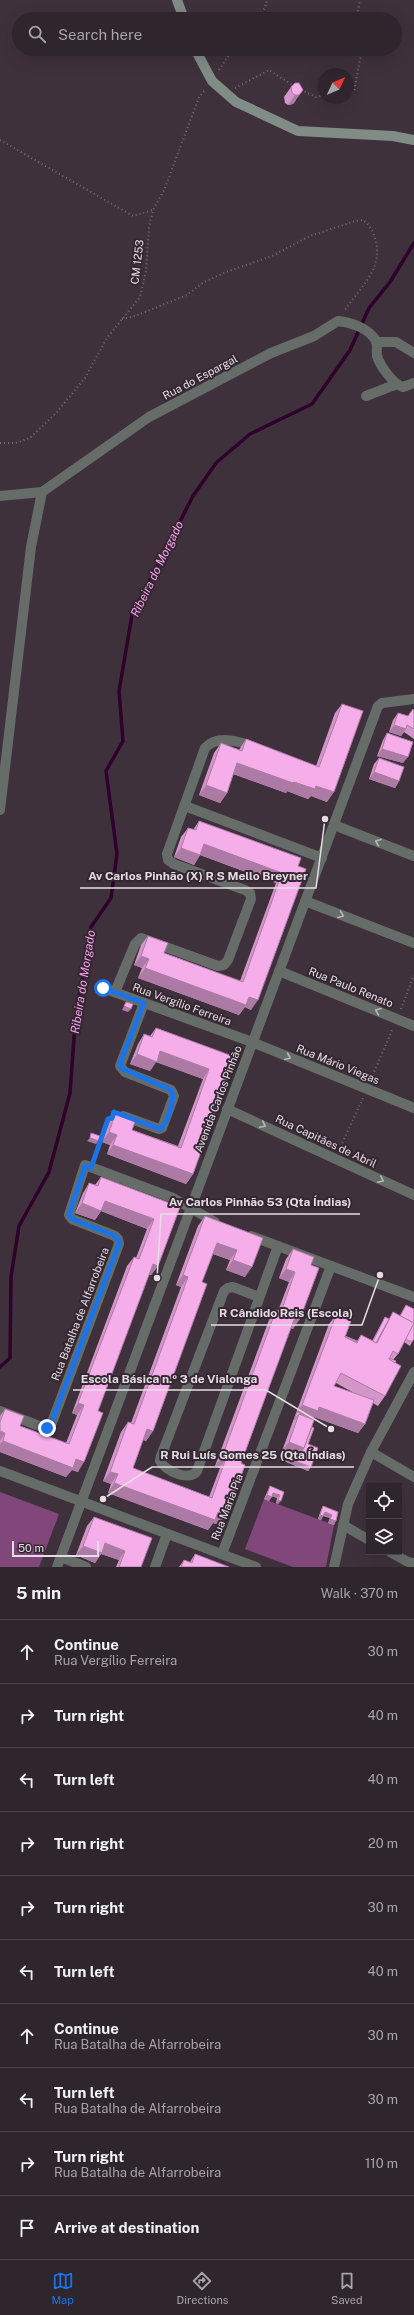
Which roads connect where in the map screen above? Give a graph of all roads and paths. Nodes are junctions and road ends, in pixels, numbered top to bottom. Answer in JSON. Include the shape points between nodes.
{"nodes":[{"id":1,"x":177,"y":0,"type":"edge"},
{"id":2,"x":267,"y":0,"type":"edge"},
{"id":3,"x":360,"y":0,"type":"edge"},
{"id":4,"x":181,"y":12,"type":"edge"},
{"id":5,"x":262,"y":12,"type":"edge"},
{"id":6,"x":358,"y":12,"type":"edge"},
{"id":7,"x":199,"y":56,"type":"edge"},
{"id":8,"x":228,"y":56,"type":"edge"},
{"id":9,"x":361,"y":56,"type":"edge"},
{"id":10,"x":213,"y":82,"type":"junction"},
{"id":11,"x":354,"y":92,"type":"edge"},
{"id":12,"x":226,"y":94,"type":"junction"},
{"id":13,"x":318,"y":96,"type":"edge"},
{"id":14,"x":0,"y":140,"type":"edge"},
{"id":15,"x":414,"y":140,"type":"edge"},
{"id":16,"x":153,"y":210,"type":"junction"},
{"id":17,"x":122,"y":319,"type":"junction"},
{"id":18,"x":338,"y":321,"type":"junction"},
{"id":19,"x":374,"y":338,"type":"junction"},
{"id":20,"x":414,"y":353,"type":"edge"},
{"id":21,"x":414,"y":383,"type":"edge"},
{"id":22,"x":397,"y":384,"type":"junction"},
{"id":23,"x":366,"y":396,"type":"dead end"},
{"id":24,"x":0,"y":443,"type":"edge"},
{"id":25,"x":42,"y":492,"type":"junction"},
{"id":26,"x":0,"y":496,"type":"edge"},
{"id":27,"x":414,"y":699,"type":"edge"},
{"id":28,"x":264,"y":750,"type":"edge"},
{"id":29,"x":185,"y":806,"type":"junction"},
{"id":30,"x":0,"y":810,"type":"edge"},
{"id":31,"x":334,"y":825,"type":"junction"},
{"id":32,"x":414,"y":856,"type":"edge"},
{"id":33,"x":322,"y":858,"type":"junction"},
{"id":34,"x":305,"y":901,"type":"junction"},
{"id":35,"x":414,"y":943,"type":"edge"},
{"id":36,"x":279,"y":971,"type":"junction"},
{"id":37,"x":414,"y":975,"type":"edge"},
{"id":38,"x":103,"y":988,"type":"dead end"},
{"id":39,"x":115,"y":992,"type":"junction"},
{"id":40,"x":144,"y":1003,"type":"junction"},
{"id":41,"x":397,"y":1019,"type":"junction"},
{"id":42,"x":414,"y":1026,"type":"edge"},
{"id":43,"x":252,"y":1042,"type":"junction"},
{"id":44,"x":367,"y":1089,"type":"junction"},
{"id":45,"x":414,"y":1108,"type":"edge"},
{"id":46,"x":227,"y":1109,"type":"junction"},
{"id":47,"x":119,"y":1114,"type":"joint"},
{"id":48,"x":334,"y":1158,"type":"junction"},
{"id":49,"x":88,"y":1167,"type":"junction"},
{"id":50,"x":414,"y":1196,"type":"edge"},
{"id":51,"x":190,"y":1209,"type":"junction"},
{"id":52,"x":227,"y":1227,"type":"edge"},
{"id":53,"x":242,"y":1232,"type":"edge"},
{"id":54,"x":278,"y":1246,"type":"junction"},
{"id":55,"x":331,"y":1266,"type":"junction"},
{"id":56,"x":259,"y":1297,"type":"junction"},
{"id":57,"x":414,"y":1297,"type":"edge"},
{"id":58,"x":414,"y":1372,"type":"edge"},
{"id":59,"x":411,"y":1387,"type":"edge"},
{"id":60,"x":0,"y":1411,"type":"edge"},
{"id":61,"x":371,"y":1452,"type":"junction"},
{"id":62,"x":0,"y":1471,"type":"edge"},
{"id":63,"x":414,"y":1477,"type":"edge"},
{"id":64,"x":81,"y":1502,"type":"junction"},
{"id":65,"x":343,"y":1525,"type":"junction"},
{"id":66,"x":167,"y":1534,"type":"junction"},
{"id":67,"x":366,"y":1538,"type":"edge"},
{"id":68,"x":222,"y":1554,"type":"junction"},
{"id":69,"x":395,"y":1555,"type":"edge"},
{"id":70,"x":59,"y":1562,"type":"edge"},
{"id":71,"x":414,"y":1563,"type":"edge"},
{"id":72,"x":86,"y":1567,"type":"edge"},
{"id":73,"x":155,"y":1567,"type":"edge"},
{"id":74,"x":256,"y":1567,"type":"edge"},
{"id":75,"x":334,"y":1567,"type":"edge"}],
"edges":[{"from":1,"to":4,"type":"street"},
{"from":2,"to":5,"type":"path"},
{"from":3,"to":6,"type":"path"},
{"from":7,"to":10,"type":"street"},
{"from":8,"to":10,"type":"path","name":"CM 1253"},
{"from":9,"to":11,"type":"path"},
{"from":10,"to":12,"type":"street"},
{"from":10,"to":16,"type":"path","name":"CM 1253","via":[[199,97],[165,188]]},
{"from":12,"to":13,"type":"path","via":[[269,70]]},
{"from":12,"to":15,"type":"street","via":[[236,102],[298,131],[394,136]]},
{"from":14,"to":16,"type":"path","via":[[133,216]]},
{"from":16,"to":17,"type":"path","name":"CM 1253","via":[[149,227],[146,271],[140,297]]},
{"from":17,"to":18,"type":"path","via":[[187,295],[204,282],[272,256],[310,236],[363,220],[370,225],[375,234],[374,268]]},
{"from":17,"to":24,"type":"path","name":"CM 1253","via":[[107,338],[85,378],[57,412],[30,438],[16,443]]},
{"from":18,"to":19,"type":"street","via":[[351,322]]},
{"from":18,"to":25,"type":"street","name":"Rua do Espargal","via":[[314,336],[271,353],[149,417]]},
{"from":19,"to":20,"type":"street","via":[[396,342]]},
{"from":19,"to":22,"type":"street","via":[[378,360]]},
{"from":21,"to":22,"type":"street","via":[[403,387]]},
{"from":22,"to":23,"type":"street"},
{"from":25,"to":26,"type":"street"},
{"from":25,"to":30,"type":"street","via":[[31,547]]},
{"from":27,"to":31,"type":"street","name":"Avenida Carlos Pinhão","via":[[382,703],[378,706]]},
{"from":28,"to":29,"type":"street","via":[[231,741],[218,741],[208,745]]},
{"from":29,"to":33,"type":"street"},
{"from":29,"to":39,"type":"street","via":[[167,854],[168,860],[245,890],[251,896],[228,960],[224,965],[218,966],[142,938],[135,944]]},
{"from":32,"to":31,"type":"street","one_way":true},
{"from":31,"to":33,"type":"street","name":"Avenida Carlos Pinhão"},
{"from":33,"to":34,"type":"street","name":"Avenida Carlos Pinhão"},
{"from":34,"to":35,"type":"street","one_way":true},
{"from":34,"to":36,"type":"street","name":"Avenida Carlos Pinhão"},
{"from":41,"to":36,"type":"street","name":"Rua Paulo Renato","one_way":true},
{"from":36,"to":43,"type":"street","name":"Avenida Carlos Pinhão"},
{"from":37,"to":41,"type":"path"},
{"from":38,"to":39,"type":"street","name":"Rua Vergílio Ferreira"},
{"from":39,"to":40,"type":"street","name":"Rua Vergílio Ferreira"},
{"from":40,"to":43,"type":"street","name":"Rua Vergílio Ferreira"},
{"from":40,"to":47,"type":"street","via":[[120,1066],[125,1072],[171,1090],[174,1096],[164,1125],[160,1129]]},
{"from":41,"to":42,"type":"street","name":"Rua Paulo Renato"},
{"from":41,"to":44,"type":"path"},
{"from":43,"to":44,"type":"street","name":"Rua Mário Viegas","one_way":true},
{"from":43,"to":46,"type":"street","name":"Avenida Carlos Pinhão"},
{"from":44,"to":45,"type":"street","name":"Rua Mário Viegas"},
{"from":44,"to":48,"type":"path"},
{"from":46,"to":48,"type":"street","name":"Rua Capitães de Abril","one_way":true},
{"from":46,"to":51,"type":"street","name":"Avenida Carlos Pinhão"},
{"from":47,"to":49,"type":"path","via":[[114,1112],[112,1118],[108,1119]]},
{"from":48,"to":50,"type":"street","name":"Rua Capitães de Abril","one_way":true},
{"from":49,"to":51,"type":"street","via":[[173,1198]]},
{"from":49,"to":60,"type":"street","name":"Rua Batalha de Alfarrobeira","via":[[69,1215],[72,1219],[115,1236],[119,1244],[51,1424],[47,1428],[42,1427]]},
{"from":51,"to":52,"type":"street"},
{"from":51,"to":64,"type":"street","name":"Avenida Carlos Pinhão"},
{"from":53,"to":54,"type":"street"},
{"from":54,"to":55,"type":"street"},
{"from":54,"to":56,"type":"street"},
{"from":55,"to":57,"type":"street"},
{"from":55,"to":68,"type":"street","name":"Rua Maria Pia"},
{"from":56,"to":56,"type":"street","via":[[198,1471],[192,1476],[187,1476],[165,1467],[160,1461],[161,1456],[224,1292],[233,1287]]},
{"from":58,"to":59,"type":"street"},
{"from":59,"to":61,"type":"street"},
{"from":61,"to":63,"type":"street"},
{"from":61,"to":65,"type":"street","via":[[348,1504]]},
{"from":62,"to":64,"type":"street"},
{"from":64,"to":66,"type":"street"},
{"from":64,"to":70,"type":"street","name":"Avenida Carlos Pinhão"},
{"from":65,"to":67,"type":"street"},
{"from":65,"to":75,"type":"street"},
{"from":66,"to":68,"type":"street"},
{"from":66,"to":73,"type":"street"},
{"from":68,"to":74,"type":"street"},
{"from":69,"to":71,"type":"street"},
{"from":70,"to":72,"type":"street"}]}
